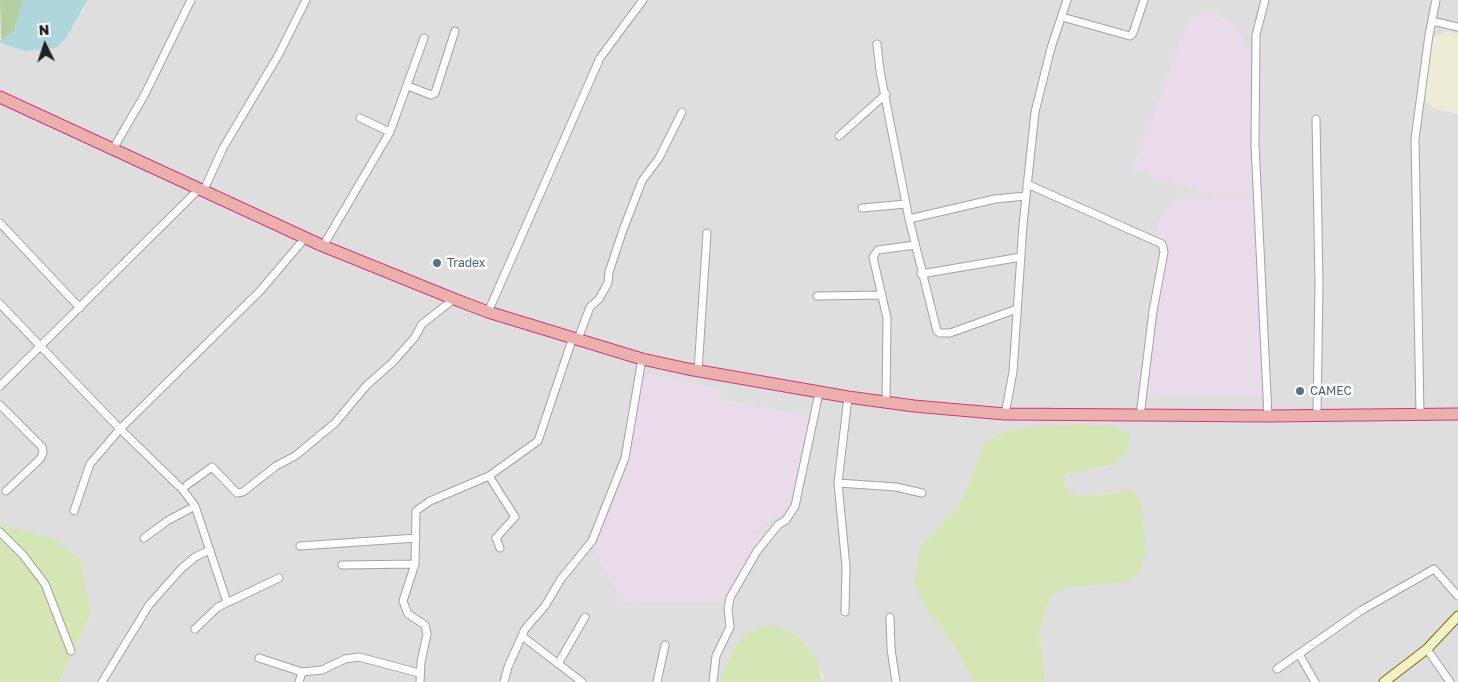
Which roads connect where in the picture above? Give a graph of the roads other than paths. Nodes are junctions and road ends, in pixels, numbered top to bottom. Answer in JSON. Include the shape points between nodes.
{"nodes":[{"id":1,"x":191,"y":0,"type":"edge"},
{"id":2,"x":306,"y":0,"type":"edge"},
{"id":3,"x":643,"y":0,"type":"edge"},
{"id":4,"x":1067,"y":0,"type":"edge"},
{"id":5,"x":1144,"y":0,"type":"edge"},
{"id":6,"x":1265,"y":0,"type":"edge"},
{"id":7,"x":1436,"y":0,"type":"edge"},
{"id":8,"x":1062,"y":17,"type":"junction"},
{"id":9,"x":1432,"y":21,"type":"junction"},
{"id":10,"x":1458,"y":27,"type":"edge"},
{"id":11,"x":455,"y":31,"type":"dead end"},
{"id":12,"x":424,"y":38,"type":"dead end"},
{"id":13,"x":877,"y":44,"type":"dead end"},
{"id":14,"x":408,"y":86,"type":"junction"},
{"id":15,"x":886,"y":94,"type":"junction"},
{"id":16,"x":0,"y":97,"type":"edge"},
{"id":17,"x":682,"y":112,"type":"dead end"},
{"id":18,"x":360,"y":118,"type":"dead end"},
{"id":19,"x":1316,"y":119,"type":"dead end"},
{"id":20,"x":390,"y":132,"type":"junction"},
{"id":21,"x":840,"y":136,"type":"dead end"},
{"id":22,"x":113,"y":149,"type":"junction"},
{"id":23,"x":1028,"y":184,"type":"junction"},
{"id":24,"x":201,"y":191,"type":"junction"},
{"id":25,"x":1026,"y":196,"type":"junction"},
{"id":26,"x":906,"y":204,"type":"junction"},
{"id":27,"x":862,"y":208,"type":"dead end"},
{"id":28,"x":909,"y":219,"type":"junction"},
{"id":29,"x":0,"y":223,"type":"edge"},
{"id":30,"x":707,"y":233,"type":"dead end"},
{"id":31,"x":305,"y":238,"type":"junction"},
{"id":32,"x":915,"y":245,"type":"junction"},
{"id":33,"x":322,"y":246,"type":"junction"},
{"id":34,"x":1021,"y":257,"type":"junction"},
{"id":35,"x":921,"y":274,"type":"junction"},
{"id":36,"x":882,"y":295,"type":"junction"},
{"id":37,"x":817,"y":296,"type":"dead end"},
{"id":38,"x":454,"y":299,"type":"junction"},
{"id":39,"x":0,"y":304,"type":"edge"},
{"id":40,"x":80,"y":308,"type":"junction"},
{"id":41,"x":1017,"y":309,"type":"junction"},
{"id":42,"x":488,"y":312,"type":"junction"},
{"id":43,"x":575,"y":338,"type":"junction"},
{"id":44,"x":42,"y":346,"type":"junction"},
{"id":45,"x":642,"y":359,"type":"junction"},
{"id":46,"x":698,"y":371,"type":"junction"},
{"id":47,"x":0,"y":386,"type":"edge"},
{"id":48,"x":819,"y":393,"type":"junction"},
{"id":49,"x":848,"y":397,"type":"junction"},
{"id":50,"x":886,"y":402,"type":"junction"},
{"id":51,"x":0,"y":405,"type":"edge"},
{"id":52,"x":1005,"y":414,"type":"junction"},
{"id":53,"x":1420,"y":414,"type":"junction"},
{"id":54,"x":1458,"y":414,"type":"edge"},
{"id":55,"x":1317,"y":415,"type":"junction"},
{"id":56,"x":1140,"y":416,"type":"junction"},
{"id":57,"x":1268,"y":416,"type":"junction"},
{"id":58,"x":120,"y":429,"type":"junction"},
{"id":59,"x":489,"y":476,"type":"junction"},
{"id":60,"x":838,"y":483,"type":"junction"},
{"id":61,"x":187,"y":485,"type":"dead end"},
{"id":62,"x":6,"y":491,"type":"dead end"},
{"id":63,"x":922,"y":493,"type":"dead end"},
{"id":64,"x":195,"y":506,"type":"junction"},
{"id":65,"x":74,"y":511,"type":"dead end"},
{"id":66,"x":0,"y":532,"type":"edge"},
{"id":67,"x":144,"y":538,"type":"dead end"},
{"id":68,"x":416,"y":538,"type":"junction"},
{"id":69,"x":300,"y":546,"type":"dead end"},
{"id":70,"x":500,"y":548,"type":"dead end"},
{"id":71,"x":210,"y":550,"type":"junction"},
{"id":72,"x":415,"y":564,"type":"junction"},
{"id":73,"x":342,"y":565,"type":"dead end"},
{"id":74,"x":280,"y":578,"type":"dead end"},
{"id":75,"x":1458,"y":596,"type":"edge"},
{"id":76,"x":226,"y":602,"type":"junction"},
{"id":77,"x":844,"y":612,"type":"dead end"},
{"id":78,"x":1458,"y":616,"type":"edge"},
{"id":79,"x":584,"y":617,"type":"dead end"},
{"id":80,"x":890,"y":617,"type":"dead end"},
{"id":81,"x":194,"y":629,"type":"dead end"},
{"id":82,"x":522,"y":636,"type":"junction"},
{"id":83,"x":665,"y":645,"type":"dead end"},
{"id":84,"x":1427,"y":649,"type":"junction"},
{"id":85,"x":71,"y":651,"type":"dead end"},
{"id":86,"x":1299,"y":654,"type":"junction"},
{"id":87,"x":260,"y":658,"type":"dead end"},
{"id":88,"x":558,"y":664,"type":"junction"},
{"id":89,"x":1277,"y":669,"type":"dead end"},
{"id":90,"x":302,"y":672,"type":"junction"},
{"id":91,"x":420,"y":673,"type":"junction"},
{"id":92,"x":1389,"y":681,"type":"edge"},
{"id":93,"x":102,"y":682,"type":"edge"},
{"id":94,"x":299,"y":682,"type":"edge"},
{"id":95,"x":420,"y":682,"type":"edge"},
{"id":96,"x":504,"y":682,"type":"edge"},
{"id":97,"x":582,"y":682,"type":"edge"},
{"id":98,"x":657,"y":682,"type":"edge"},
{"id":99,"x":713,"y":682,"type":"edge"},
{"id":100,"x":896,"y":682,"type":"edge"},
{"id":101,"x":1315,"y":682,"type":"edge"},
{"id":102,"x":1450,"y":682,"type":"edge"}],
"edges":[{"from":1,"to":22,"type":"street","via":[[145,94]]},
{"from":2,"to":24,"type":"street"},
{"from":3,"to":42,"type":"street","via":[[600,58]]},
{"from":4,"to":8,"type":"street"},
{"from":5,"to":8,"type":"street","via":[[1130,36]]},
{"from":6,"to":57,"type":"street","via":[[1256,35],[1255,137]]},
{"from":7,"to":9,"type":"street"},
{"from":8,"to":23,"type":"street","via":[[1035,112]]},
{"from":9,"to":10,"type":"street"},
{"from":9,"to":53,"type":"street","via":[[1415,139]]},
{"from":11,"to":14,"type":"street","via":[[435,93],[431,95]]},
{"from":12,"to":14,"type":"street"},
{"from":13,"to":15,"type":"street"},
{"from":14,"to":20,"type":"street"},
{"from":15,"to":21,"type":"street"},
{"from":15,"to":26,"type":"street"},
{"from":16,"to":22,"type":"highway"},
{"from":17,"to":43,"type":"street","via":[[659,158],[642,182],[623,230],[608,283],[590,308]]},
{"from":18,"to":20,"type":"street"},
{"from":19,"to":55,"type":"street"},
{"from":20,"to":33,"type":"street"},
{"from":22,"to":24,"type":"highway"},
{"from":23,"to":25,"type":"street"},
{"from":23,"to":56,"type":"street","via":[[1162,244],[1164,252]]},
{"from":24,"to":31,"type":"highway"},
{"from":24,"to":40,"type":"street"},
{"from":25,"to":28,"type":"street","via":[[995,199]]},
{"from":25,"to":34,"type":"street"},
{"from":26,"to":27,"type":"street"},
{"from":26,"to":28,"type":"street"},
{"from":28,"to":32,"type":"street"},
{"from":29,"to":40,"type":"street"},
{"from":30,"to":46,"type":"street"},
{"from":31,"to":33,"type":"highway"},
{"from":31,"to":58,"type":"street","via":[[260,291]]},
{"from":32,"to":35,"type":"street"},
{"from":32,"to":36,"type":"street","via":[[875,252]]},
{"from":33,"to":38,"type":"highway"},
{"from":34,"to":35,"type":"street"},
{"from":34,"to":41,"type":"street"},
{"from":35,"to":41,"type":"street","via":[[936,331],[940,333],[950,333]]},
{"from":36,"to":37,"type":"street"},
{"from":36,"to":50,"type":"street","via":[[887,318]]},
{"from":38,"to":42,"type":"highway"},
{"from":38,"to":61,"type":"street","via":[[422,324],[415,337],[366,386],[335,423],[295,456],[242,492],[237,493],[212,467]]},
{"from":39,"to":44,"type":"street"},
{"from":40,"to":44,"type":"street"},
{"from":41,"to":52,"type":"street","via":[[1013,372]]},
{"from":42,"to":43,"type":"highway"},
{"from":43,"to":45,"type":"highway"},
{"from":43,"to":59,"type":"street","via":[[548,409],[542,436],[532,447]]},
{"from":44,"to":47,"type":"street"},
{"from":44,"to":58,"type":"street"},
{"from":45,"to":46,"type":"highway"},
{"from":45,"to":82,"type":"street","via":[[625,458],[592,541]]},
{"from":46,"to":48,"type":"highway"},
{"from":48,"to":49,"type":"highway"},
{"from":48,"to":99,"type":"street","via":[[795,506],[757,551],[730,598],[730,627],[716,656]]},
{"from":49,"to":50,"type":"highway"},
{"from":49,"to":60,"type":"street"},
{"from":50,"to":52,"type":"highway"},
{"from":51,"to":62,"type":"street","via":[[42,446],[43,453]]},
{"from":52,"to":56,"type":"highway"},
{"from":53,"to":54,"type":"highway"},
{"from":53,"to":55,"type":"highway"},
{"from":55,"to":57,"type":"highway"},
{"from":56,"to":57,"type":"highway"},
{"from":58,"to":64,"type":"street","via":[[183,490]]},
{"from":58,"to":65,"type":"street","via":[[90,464]]},
{"from":59,"to":68,"type":"street","via":[[420,506],[416,511]]},
{"from":59,"to":70,"type":"street","via":[[515,517],[496,538]]},
{"from":60,"to":63,"type":"street","via":[[896,486]]},
{"from":60,"to":77,"type":"street","via":[[846,559]]},
{"from":64,"to":67,"type":"street"},
{"from":64,"to":71,"type":"street"},
{"from":66,"to":85,"type":"street","via":[[45,584]]},
{"from":68,"to":69,"type":"street"},
{"from":68,"to":72,"type":"street"},
{"from":71,"to":76,"type":"street"},
{"from":71,"to":93,"type":"street","via":[[181,569],[149,605]]},
{"from":72,"to":73,"type":"street"},
{"from":72,"to":91,"type":"street","via":[[403,601],[408,614],[426,629]]},
{"from":74,"to":76,"type":"street"},
{"from":75,"to":86,"type":"street","via":[[1434,569],[1362,610]]},
{"from":76,"to":81,"type":"street"},
{"from":78,"to":84,"type":"main road"},
{"from":79,"to":88,"type":"street"},
{"from":80,"to":100,"type":"street","via":[[890,649]]},
{"from":82,"to":88,"type":"street"},
{"from":82,"to":96,"type":"street"},
{"from":83,"to":98,"type":"street"},
{"from":84,"to":92,"type":"main road"},
{"from":84,"to":102,"type":"street"},
{"from":86,"to":89,"type":"street"},
{"from":86,"to":101,"type":"street"},
{"from":87,"to":90,"type":"street"},
{"from":88,"to":97,"type":"street"},
{"from":90,"to":91,"type":"street","via":[[322,670],[359,657]]},
{"from":90,"to":94,"type":"street"},
{"from":91,"to":95,"type":"street"}]}
